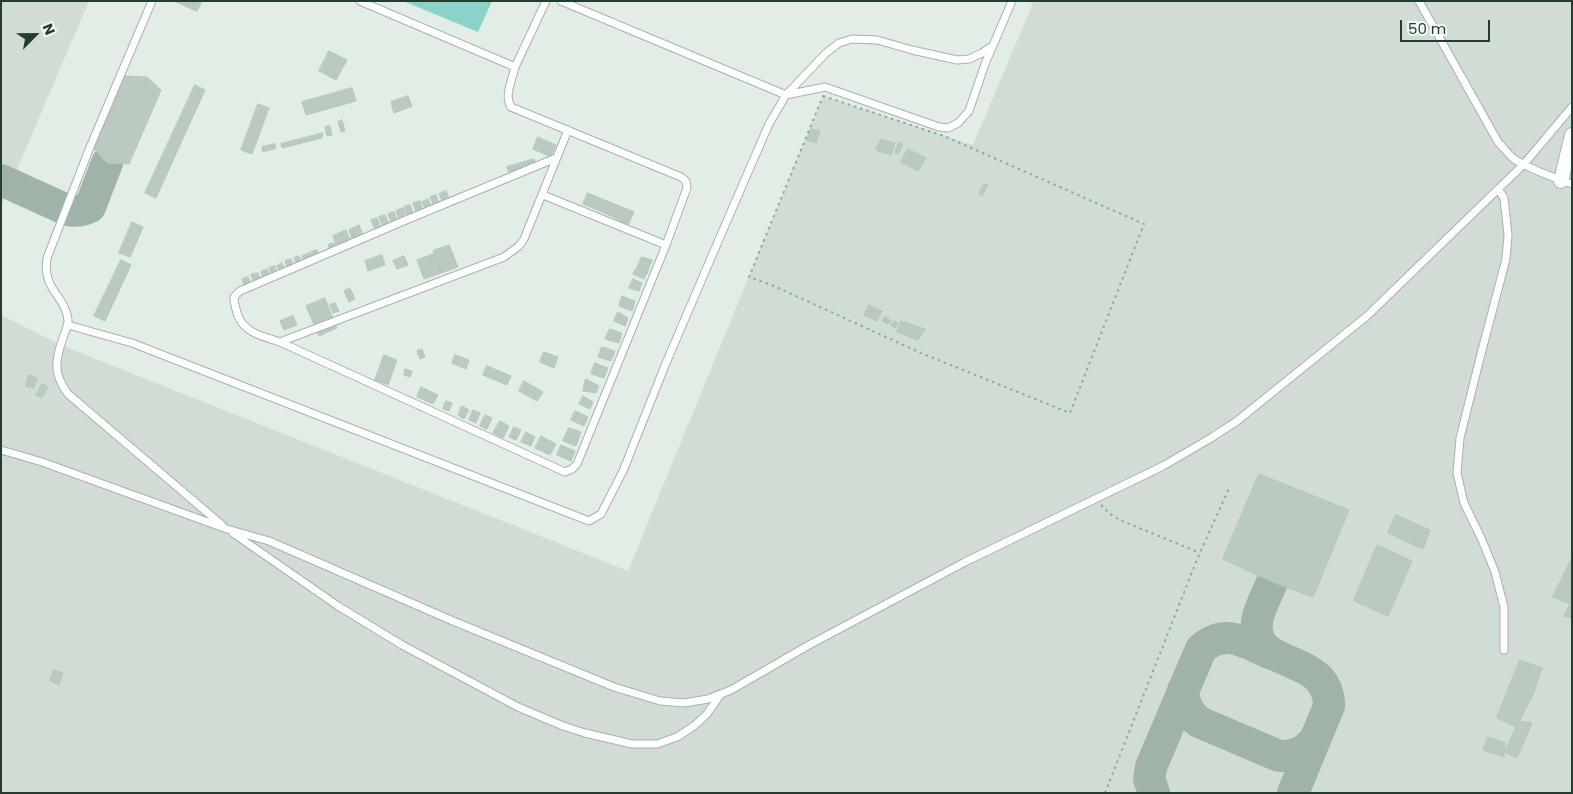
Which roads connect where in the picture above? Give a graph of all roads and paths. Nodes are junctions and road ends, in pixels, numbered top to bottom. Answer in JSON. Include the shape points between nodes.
{"nodes":[{"id":1,"x":152,"y":1,"type":"edge"},
{"id":2,"x":360,"y":1,"type":"edge"},
{"id":3,"x":546,"y":1,"type":"edge"},
{"id":4,"x":562,"y":1,"type":"edge"},
{"id":5,"x":1012,"y":1,"type":"edge"},
{"id":6,"x":1419,"y":1,"type":"edge"},
{"id":7,"x":992,"y":46,"type":"junction"},
{"id":8,"x":515,"y":67,"type":"junction"},
{"id":9,"x":786,"y":95,"type":"junction"},
{"id":10,"x":1572,"y":107,"type":"edge"},
{"id":11,"x":568,"y":130,"type":"junction"},
{"id":12,"x":1572,"y":135,"type":"edge"},
{"id":13,"x":944,"y":136,"type":"joint"},
{"id":14,"x":556,"y":158,"type":"junction"},
{"id":15,"x":1524,"y":164,"type":"junction"},
{"id":16,"x":1567,"y":182,"type":"edge"},
{"id":17,"x":1498,"y":189,"type":"junction"},
{"id":18,"x":543,"y":195,"type":"junction"},
{"id":19,"x":666,"y":245,"type":"junction"},
{"id":20,"x":68,"y":325,"type":"junction"},
{"id":21,"x":280,"y":342,"type":"junction"},
{"id":22,"x":1,"y":450,"type":"edge"},
{"id":23,"x":1230,"y":486,"type":"dead end"},
{"id":24,"x":1094,"y":498,"type":"junction"},
{"id":25,"x":226,"y":529,"type":"junction"},
{"id":26,"x":1200,"y":553,"type":"junction"},
{"id":27,"x":1504,"y":650,"type":"dead end"},
{"id":28,"x":720,"y":695,"type":"junction"},
{"id":29,"x":1105,"y":793,"type":"edge"}],
"edges":[{"from":1,"to":20,"type":"lane","via":[[47,258],[47,277],[66,310]]},
{"from":2,"to":8,"type":"lane"},
{"from":3,"to":8,"type":"lane"},
{"from":4,"to":9,"type":"lane"},
{"from":5,"to":7,"type":"lane"},
{"from":6,"to":15,"type":"lane","via":[[1498,142],[1513,158]]},
{"from":7,"to":9,"type":"lane","via":[[969,59],[957,60],[877,40],[852,39],[839,43],[826,53]]},
{"from":7,"to":9,"type":"lane","via":[[969,111],[948,128],[825,87]]},
{"from":8,"to":11,"type":"lane","via":[[508,96],[511,107]]},
{"from":9,"to":20,"type":"lane","via":[[769,124],[723,230],[623,471],[601,514],[589,521],[132,343]]},
{"from":10,"to":15,"type":"lane"},
{"from":11,"to":14,"type":"lane"},
{"from":11,"to":19,"type":"lane","via":[[681,176],[687,188]]},
{"from":12,"to":16,"type":"street"},
{"from":13,"to":13,"type":"path","via":[[1144,224],[1070,412],[920,353],[749,276],[823,96]]},
{"from":14,"to":18,"type":"lane"},
{"from":14,"to":21,"type":"lane","via":[[240,291],[234,297],[234,304],[246,329]]},
{"from":15,"to":16,"type":"lane"},
{"from":15,"to":17,"type":"lane"},
{"from":17,"to":24,"type":"lane","via":[[1367,316],[1237,421],[1163,466]]},
{"from":17,"to":27,"type":"lane","via":[[1504,198],[1508,235],[1506,259],[1460,438],[1457,473],[1464,503],[1495,572],[1504,607]]},
{"from":18,"to":19,"type":"lane"},
{"from":18,"to":21,"type":"lane","via":[[524,239],[504,257]]},
{"from":19,"to":21,"type":"lane","via":[[577,464],[565,472]]},
{"from":20,"to":25,"type":"lane","via":[[56,362],[59,379],[68,394]]},
{"from":22,"to":25,"type":"lane"},
{"from":23,"to":26,"type":"path"},
{"from":24,"to":26,"type":"path","via":[[1120,520]]},
{"from":24,"to":28,"type":"lane","via":[[965,562]]},
{"from":25,"to":28,"type":"lane","via":[[269,541],[614,687],[672,703],[696,702]]},
{"from":25,"to":28,"type":"lane","via":[[338,606],[402,645],[518,707],[563,726],[632,744],[657,744],[677,737],[701,720]]},
{"from":26,"to":29,"type":"path"}]}
